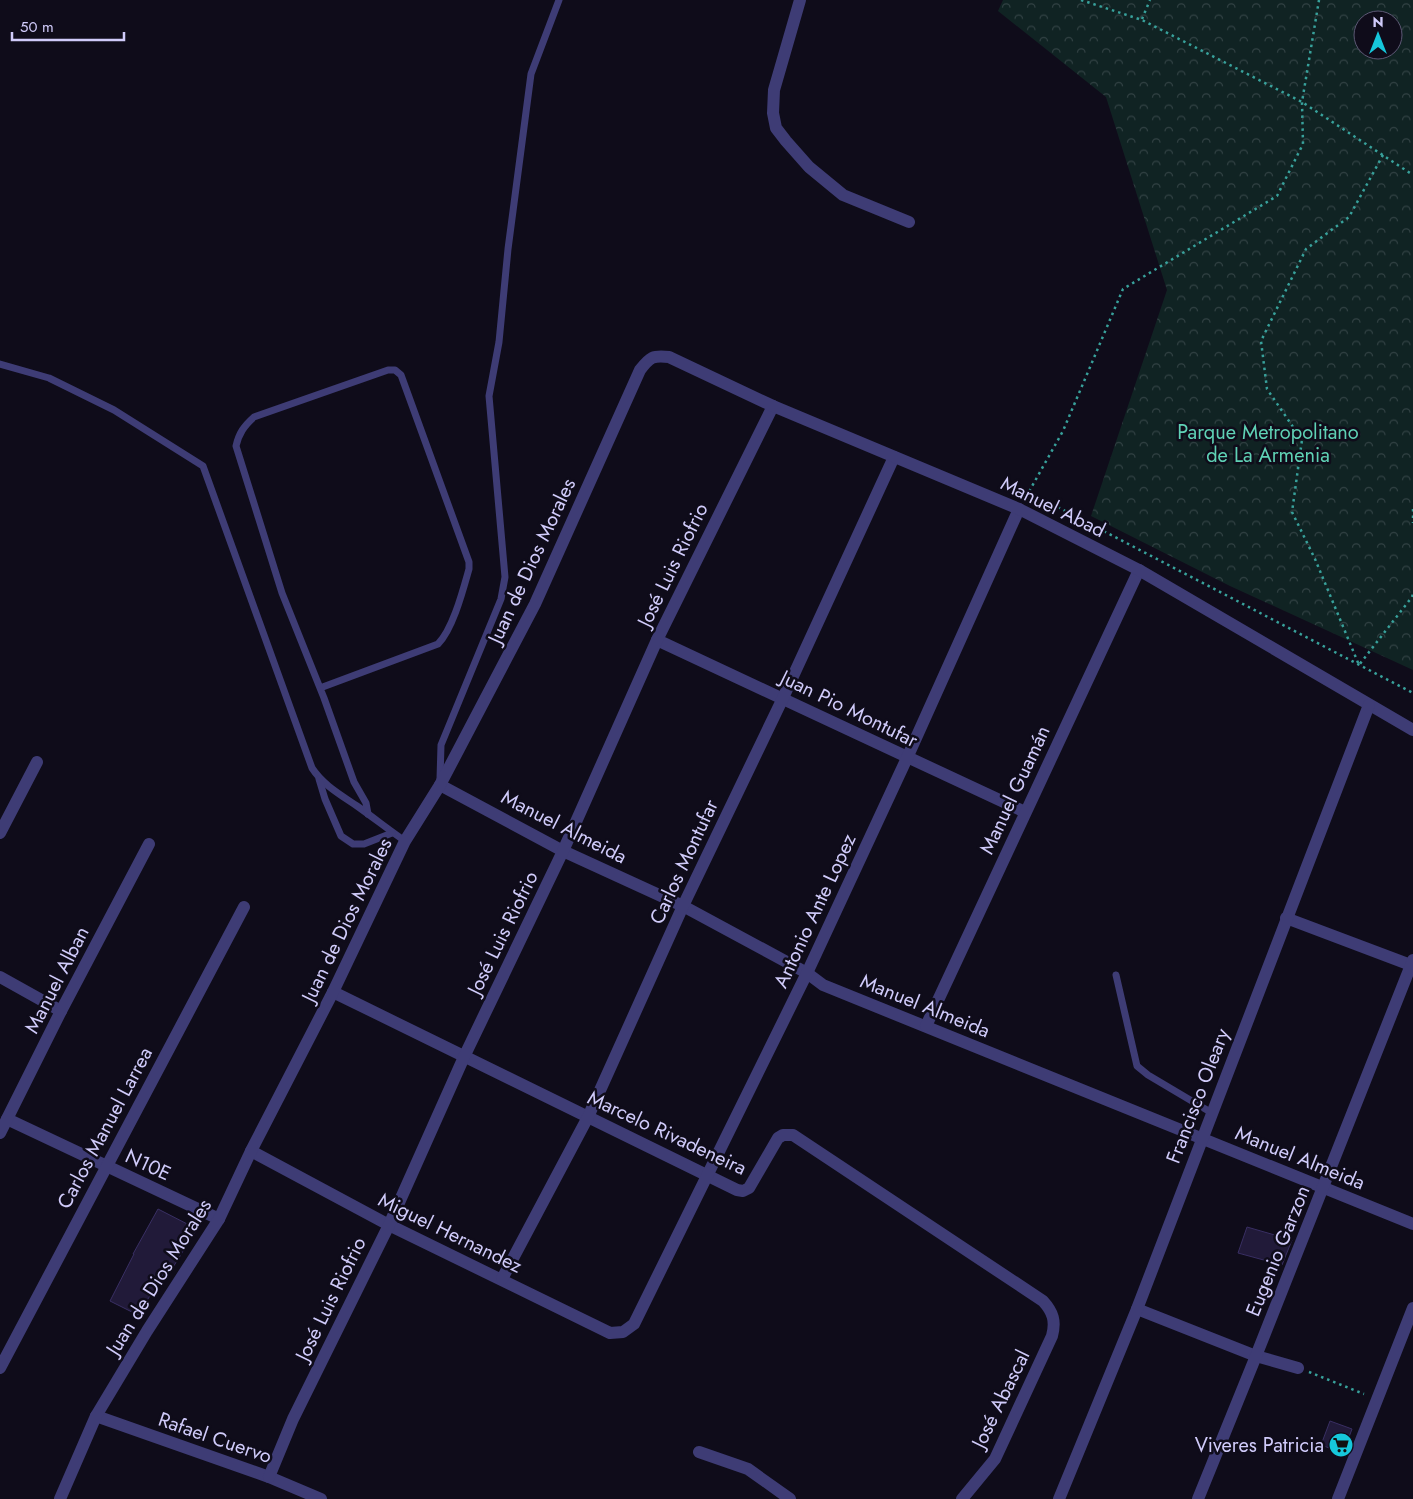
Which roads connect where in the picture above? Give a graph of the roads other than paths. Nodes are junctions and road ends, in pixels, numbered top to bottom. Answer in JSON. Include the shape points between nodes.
{"nodes":[{"id":1,"x":560,"y":0,"type":"edge"},
{"id":2,"x":800,"y":0,"type":"edge"},
{"id":3,"x":909,"y":222,"type":"dead end"},
{"id":4,"x":658,"y":356,"type":"joint"},
{"id":5,"x":0,"y":364,"type":"edge"},
{"id":6,"x":773,"y":406,"type":"junction"},
{"id":7,"x":894,"y":457,"type":"junction"},
{"id":8,"x":1019,"y":509,"type":"junction"},
{"id":9,"x":1139,"y":570,"type":"junction"},
{"id":10,"x":657,"y":640,"type":"junction"},
{"id":11,"x":320,"y":688,"type":"junction"},
{"id":12,"x":783,"y":698,"type":"junction"},
{"id":13,"x":1369,"y":705,"type":"junction"},
{"id":14,"x":1413,"y":730,"type":"edge"},
{"id":15,"x":907,"y":758,"type":"junction"},
{"id":16,"x":37,"y":762,"type":"dead end"},
{"id":17,"x":319,"y":779,"type":"junction"},
{"id":18,"x":440,"y":785,"type":"junction"},
{"id":19,"x":1025,"y":812,"type":"junction"},
{"id":20,"x":368,"y":814,"type":"junction"},
{"id":21,"x":0,"y":833,"type":"edge"},
{"id":22,"x":392,"y":833,"type":"junction"},
{"id":23,"x":406,"y":841,"type":"junction"},
{"id":24,"x":149,"y":844,"type":"dead end"},
{"id":25,"x":564,"y":851,"type":"junction"},
{"id":26,"x":683,"y":906,"type":"junction"},
{"id":27,"x":244,"y":907,"type":"dead end"},
{"id":28,"x":1286,"y":918,"type":"junction"},
{"id":29,"x":1412,"y":964,"type":"edge"},
{"id":30,"x":807,"y":973,"type":"junction"},
{"id":31,"x":1116,"y":975,"type":"dead end"},
{"id":32,"x":0,"y":977,"type":"edge"},
{"id":33,"x":333,"y":992,"type":"junction"},
{"id":34,"x":61,"y":1011,"type":"junction"},
{"id":35,"x":926,"y":1026,"type":"junction"},
{"id":36,"x":464,"y":1056,"type":"junction"},
{"id":37,"x":1212,"y":1113,"type":"junction"},
{"id":38,"x":588,"y":1117,"type":"junction"},
{"id":39,"x":8,"y":1119,"type":"junction"},
{"id":40,"x":0,"y":1133,"type":"edge"},
{"id":41,"x":1203,"y":1139,"type":"junction"},
{"id":42,"x":251,"y":1151,"type":"junction"},
{"id":43,"x":106,"y":1166,"type":"junction"},
{"id":44,"x":708,"y":1176,"type":"junction"},
{"id":45,"x":1323,"y":1188,"type":"junction"},
{"id":46,"x":219,"y":1219,"type":"junction"},
{"id":47,"x":1413,"y":1224,"type":"edge"},
{"id":48,"x":389,"y":1226,"type":"junction"},
{"id":49,"x":502,"y":1279,"type":"junction"},
{"id":50,"x":1413,"y":1308,"type":"edge"},
{"id":51,"x":1137,"y":1309,"type":"junction"},
{"id":52,"x":634,"y":1324,"type":"joint"},
{"id":53,"x":1052,"y":1336,"type":"joint"},
{"id":54,"x":1256,"y":1356,"type":"junction"},
{"id":55,"x":0,"y":1368,"type":"edge"},
{"id":56,"x":1298,"y":1368,"type":"road end"},
{"id":57,"x":96,"y":1416,"type":"junction"},
{"id":58,"x":699,"y":1452,"type":"dead end"},
{"id":59,"x":269,"y":1477,"type":"junction"},
{"id":60,"x":60,"y":1499,"type":"edge"},
{"id":61,"x":321,"y":1499,"type":"edge"},
{"id":62,"x":790,"y":1499,"type":"edge"},
{"id":63,"x":962,"y":1499,"type":"edge"},
{"id":64,"x":1059,"y":1499,"type":"edge"},
{"id":65,"x":1198,"y":1499,"type":"edge"},
{"id":66,"x":1338,"y":1499,"type":"edge"}],
"edges":[{"from":1,"to":18,"type":"lane","via":[[531,74],[499,342],[489,396],[505,577],[501,599],[441,745]]},
{"from":2,"to":3,"type":"street","via":[[774,90],[776,128],[809,167],[843,195]]},
{"from":4,"to":6,"type":"street","name":"Manuel Abad","via":[[669,356]]},
{"from":4,"to":18,"type":"street","name":"Juan de Dios Morales","via":[[648,359],[640,370],[535,604]]},
{"from":5,"to":17,"type":"lane","via":[[49,378],[114,410],[203,466],[312,768]]},
{"from":6,"to":7,"type":"street","name":"Manuel Abad"},
{"from":6,"to":10,"type":"street","name":"José Luis Riofrio"},
{"from":7,"to":8,"type":"street","name":"Manuel Abad"},
{"from":7,"to":12,"type":"street","name":"Carlos Montufar"},
{"from":8,"to":9,"type":"street","name":"Manuel Abad"},
{"from":8,"to":15,"type":"street","name":"Antonio Ante Lopez"},
{"from":9,"to":13,"type":"street","name":"Manuel Abad"},
{"from":9,"to":19,"type":"street","name":"Manuel Guamán"},
{"from":10,"to":12,"type":"street","name":"Juan Pio Montufar"},
{"from":10,"to":25,"type":"street","name":"José Luis Riofrio"},
{"from":11,"to":11,"type":"lane","via":[[438,644],[451,622],[469,569],[401,374],[395,370],[254,417],[243,426],[236,446],[282,593]]},
{"from":11,"to":20,"type":"lane"},
{"from":12,"to":15,"type":"street","name":"Juan Pio Montufar"},
{"from":12,"to":26,"type":"street","name":"Carlos Montufar"},
{"from":13,"to":14,"type":"street","name":"Manuel Abad"},
{"from":13,"to":28,"type":"street","name":"Francisco Oleary"},
{"from":15,"to":19,"type":"street","name":"Juan Pio Montufar"},
{"from":15,"to":30,"type":"street","name":"Antonio Ante Lopez"},
{"from":16,"to":21,"type":"street"},
{"from":17,"to":20,"type":"lane"},
{"from":17,"to":22,"type":"lane","via":[[341,836],[353,844],[364,844]]},
{"from":18,"to":23,"type":"street","name":"Juan de Dios Morales"},
{"from":18,"to":25,"type":"street","name":"Manuel Almeida"},
{"from":19,"to":35,"type":"street","name":"Manuel Guamán"},
{"from":20,"to":22,"type":"lane"},
{"from":22,"to":23,"type":"lane"},
{"from":23,"to":33,"type":"street","name":"Juan de Dios Morales"},
{"from":24,"to":34,"type":"street","name":"Manuel Alban"},
{"from":25,"to":26,"type":"street","name":"Manuel Almeida"},
{"from":25,"to":36,"type":"street","name":"José Luis Riofrio"},
{"from":26,"to":30,"type":"street","name":"Manuel Almeida"},
{"from":26,"to":38,"type":"street","name":"Carlos Montufar"},
{"from":27,"to":43,"type":"street","name":"Carlos Manuel Larrea"},
{"from":28,"to":29,"type":"street"},
{"from":28,"to":37,"type":"street","name":"Francisco Oleary"},
{"from":29,"to":45,"type":"street","name":"Eugenio Garzon"},
{"from":30,"to":35,"type":"street","name":"Manuel Almeida","via":[[823,984]]},
{"from":30,"to":44,"type":"street","name":"Antonio Ante Lopez"},
{"from":31,"to":37,"type":"lane","via":[[1137,1066]]},
{"from":32,"to":34,"type":"street"},
{"from":33,"to":36,"type":"street","name":"Marcelo Rivadeneira"},
{"from":33,"to":42,"type":"street","name":"Juan de Dios Morales"},
{"from":34,"to":39,"type":"street","name":"Manuel Alban"},
{"from":35,"to":41,"type":"street","name":"Manuel Almeida"},
{"from":36,"to":38,"type":"street","name":"Marcelo Rivadeneira"},
{"from":36,"to":48,"type":"street","name":"José Luis Riofrio"},
{"from":37,"to":41,"type":"street","name":"Francisco Oleary"},
{"from":38,"to":44,"type":"street","name":"Marcelo Rivadeneira"},
{"from":38,"to":49,"type":"street","name":"Carlos Montufar"},
{"from":39,"to":40,"type":"street","name":"Manuel Alban"},
{"from":39,"to":43,"type":"street","name":"N10E"},
{"from":41,"to":45,"type":"street","name":"Manuel Almeida"},
{"from":41,"to":51,"type":"street","name":"Francisco Oleary"},
{"from":42,"to":46,"type":"street","name":"Juan de Dios Morales"},
{"from":42,"to":48,"type":"street","name":"Miguel Hernandez"},
{"from":43,"to":46,"type":"street","name":"N10E"},
{"from":43,"to":55,"type":"street","name":"Carlos Manuel Larrea"},
{"from":44,"to":52,"type":"street","name":"Antonio Ante Lopez"},
{"from":44,"to":53,"type":"street","name":"Marcelo Rivadeneira","via":[[743,1191],[749,1188],[778,1138],[793,1135],[1043,1301],[1054,1317]]},
{"from":45,"to":47,"type":"street","name":"Manuel Almeida"},
{"from":45,"to":54,"type":"street","name":"Eugenio Garzon"},
{"from":46,"to":57,"type":"street","name":"Juan de Dios Morales"},
{"from":48,"to":49,"type":"street","name":"Miguel Hernandez"},
{"from":48,"to":59,"type":"street","name":"José Luis Riofrio","via":[[293,1419]]},
{"from":49,"to":52,"type":"street","name":"Miguel Hernandez","via":[[610,1333],[623,1332]]},
{"from":50,"to":66,"type":"street"},
{"from":51,"to":54,"type":"street"},
{"from":51,"to":64,"type":"street","name":"Francisco Oleary"},
{"from":53,"to":63,"type":"street","name":"José Abascal","via":[[995,1459]]},
{"from":54,"to":56,"type":"street"},
{"from":54,"to":65,"type":"street","name":"Eugenio Garzon"},
{"from":57,"to":59,"type":"street","name":"Rafael Cuervo"},
{"from":57,"to":60,"type":"street","name":"Juan de Dios Morales"},
{"from":58,"to":62,"type":"street","via":[[748,1469]]},
{"from":59,"to":61,"type":"street","name":"Rafael Cuervo"}]}
